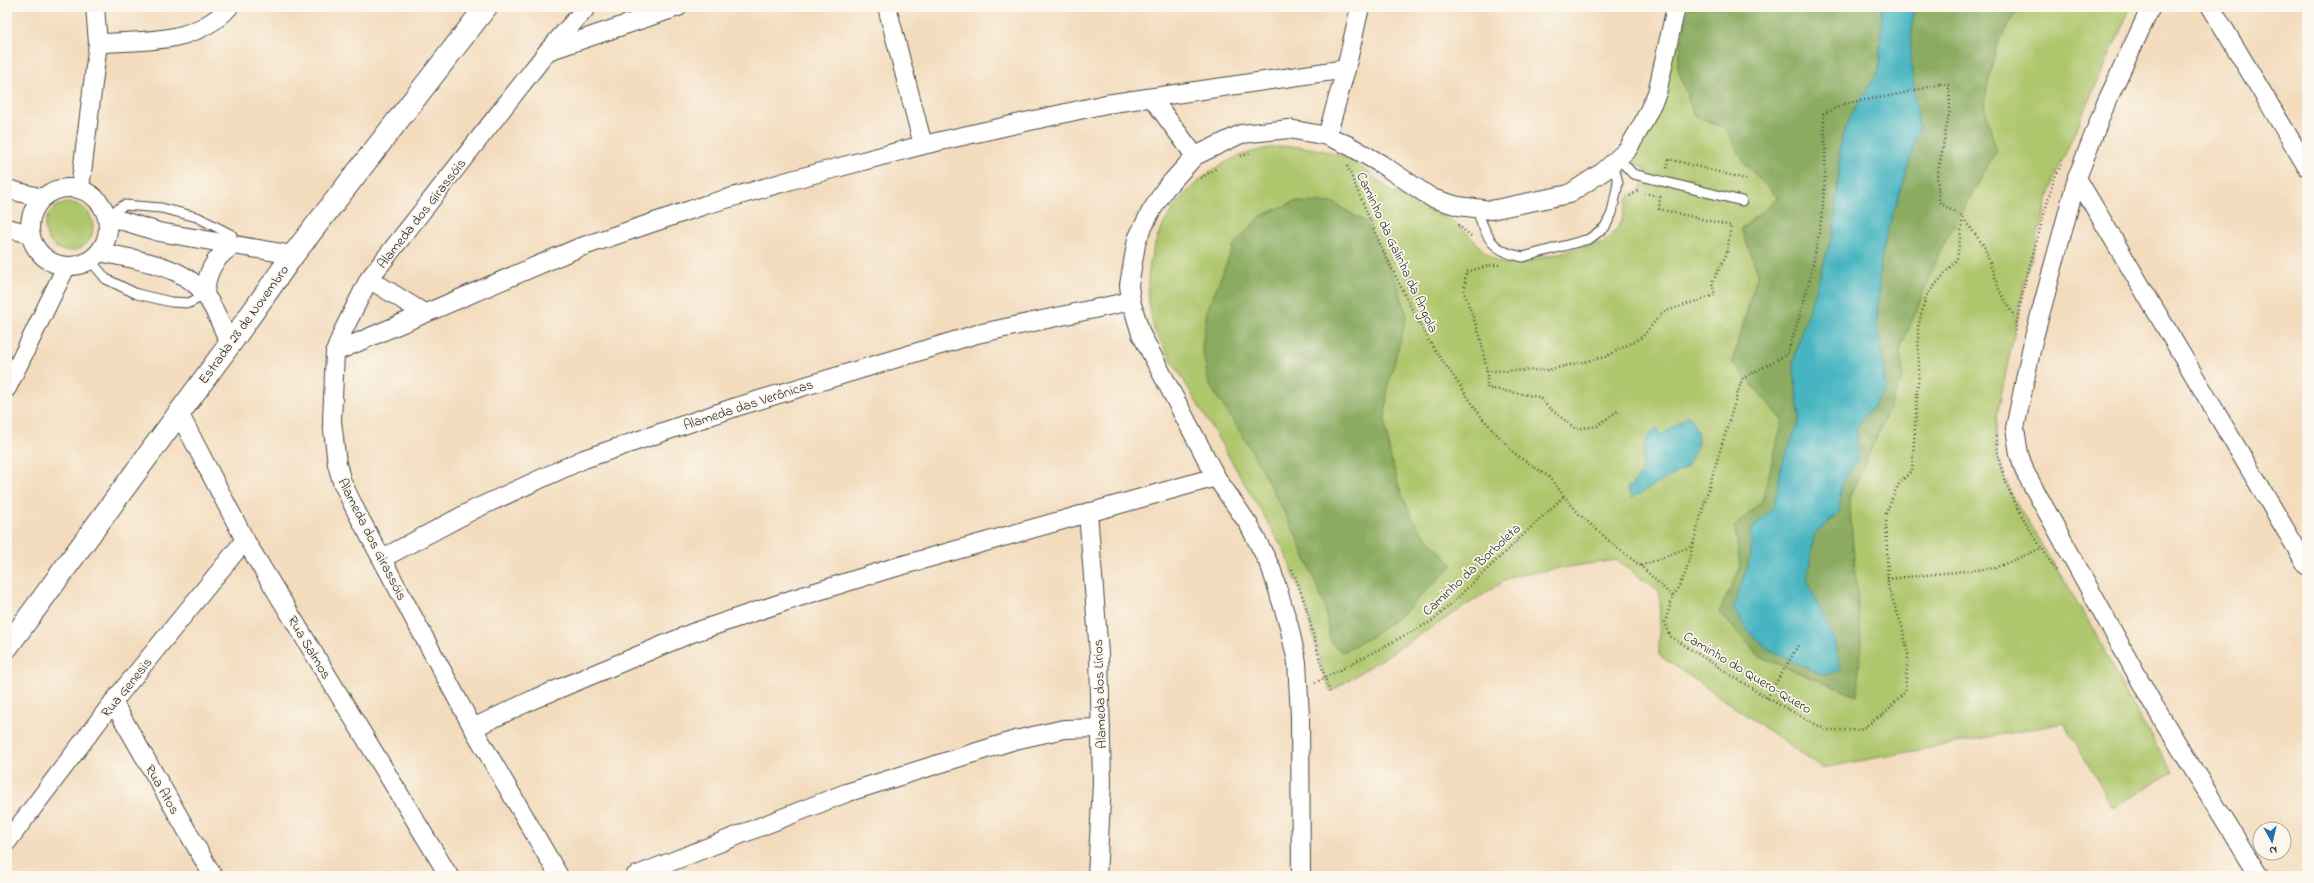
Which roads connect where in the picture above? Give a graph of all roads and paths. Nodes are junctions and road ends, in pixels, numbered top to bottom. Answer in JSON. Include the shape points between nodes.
{"nodes":[{"id":1,"x":95,"y":7,"type":"edge"},
{"id":2,"x":229,"y":7,"type":"edge"},
{"id":3,"x":486,"y":7,"type":"edge"},
{"id":4,"x":587,"y":7,"type":"edge"},
{"id":5,"x":678,"y":7,"type":"edge"},
{"id":6,"x":887,"y":7,"type":"edge"},
{"id":7,"x":1360,"y":7,"type":"edge"},
{"id":8,"x":1676,"y":7,"type":"edge"},
{"id":9,"x":2151,"y":7,"type":"edge"},
{"id":10,"x":2211,"y":7,"type":"edge"},
{"id":11,"x":657,"y":10,"type":"edge"},
{"id":12,"x":98,"y":43,"type":"junction"},
{"id":13,"x":547,"y":52,"type":"junction"},
{"id":14,"x":1346,"y":69,"type":"junction"},
{"id":15,"x":1152,"y":98,"type":"junction"},
{"id":16,"x":1327,"y":136,"type":"junction"},
{"id":17,"x":923,"y":145,"type":"junction"},
{"id":18,"x":1256,"y":151,"type":"dead end"},
{"id":19,"x":1195,"y":156,"type":"junction"},
{"id":20,"x":1238,"y":157,"type":"dead end"},
{"id":21,"x":2064,"y":158,"type":"dead end"},
{"id":22,"x":1345,"y":160,"type":"dead end"},
{"id":23,"x":1616,"y":160,"type":"junction"},
{"id":24,"x":1222,"y":165,"type":"dead end"},
{"id":25,"x":2307,"y":167,"type":"edge"},
{"id":26,"x":1644,"y":177,"type":"junction"},
{"id":27,"x":2077,"y":178,"type":"junction"},
{"id":28,"x":1748,"y":180,"type":"dead end"},
{"id":29,"x":1196,"y":183,"type":"dead end"},
{"id":30,"x":7,"y":189,"type":"edge"},
{"id":31,"x":80,"y":189,"type":"junction"},
{"id":32,"x":1640,"y":191,"type":"junction"},
{"id":33,"x":42,"y":198,"type":"junction"},
{"id":34,"x":1627,"y":200,"type":"dead end"},
{"id":35,"x":1742,"y":200,"type":"dead end"},
{"id":36,"x":1476,"y":208,"type":"junction"},
{"id":37,"x":107,"y":216,"type":"junction"},
{"id":38,"x":1963,"y":218,"type":"junction"},
{"id":39,"x":1455,"y":223,"type":"dead end"},
{"id":40,"x":7,"y":228,"type":"edge"},
{"id":41,"x":30,"y":234,"type":"junction"},
{"id":42,"x":1474,"y":239,"type":"dead end"},
{"id":43,"x":232,"y":246,"type":"junction"},
{"id":44,"x":293,"y":255,"type":"junction"},
{"id":45,"x":96,"y":256,"type":"junction"},
{"id":46,"x":1492,"y":260,"type":"dead end"},
{"id":47,"x":66,"y":267,"type":"junction"},
{"id":48,"x":369,"y":279,"type":"junction"},
{"id":49,"x":205,"y":295,"type":"junction"},
{"id":50,"x":1131,"y":301,"type":"junction"},
{"id":51,"x":424,"y":313,"type":"junction"},
{"id":52,"x":2016,"y":319,"type":"dead end"},
{"id":53,"x":2014,"y":336,"type":"dead end"},
{"id":54,"x":230,"y":344,"type":"junction"},
{"id":55,"x":335,"y":352,"type":"junction"},
{"id":56,"x":1487,"y":371,"type":"junction"},
{"id":57,"x":7,"y":388,"type":"edge"},
{"id":58,"x":1619,"y":410,"type":"dead end"},
{"id":59,"x":179,"y":413,"type":"junction"},
{"id":60,"x":1996,"y":432,"type":"dead end"},
{"id":61,"x":1216,"y":477,"type":"junction"},
{"id":62,"x":1564,"y":496,"type":"junction"},
{"id":63,"x":1088,"y":512,"type":"junction"},
{"id":64,"x":245,"y":540,"type":"junction"},
{"id":65,"x":1693,"y":545,"type":"junction"},
{"id":66,"x":2042,"y":548,"type":"junction"},
{"id":67,"x":383,"y":558,"type":"junction"},
{"id":68,"x":1290,"y":564,"type":"dead end"},
{"id":69,"x":1641,"y":566,"type":"junction"},
{"id":70,"x":2307,"y":566,"type":"edge"},
{"id":71,"x":2058,"y":574,"type":"dead end"},
{"id":72,"x":1888,"y":579,"type":"junction"},
{"id":73,"x":1673,"y":597,"type":"junction"},
{"id":74,"x":1799,"y":644,"type":"dead end"},
{"id":75,"x":7,"y":647,"type":"edge"},
{"id":76,"x":1325,"y":678,"type":"junction"},
{"id":77,"x":1299,"y":692,"type":"junction"},
{"id":78,"x":1330,"y":692,"type":"dead end"},
{"id":79,"x":1766,"y":698,"type":"junction"},
{"id":80,"x":113,"y":702,"type":"junction"},
{"id":81,"x":473,"y":728,"type":"junction"},
{"id":82,"x":1101,"y":728,"type":"junction"},
{"id":83,"x":8,"y":840,"type":"edge"},
{"id":84,"x":213,"y":876,"type":"edge"},
{"id":85,"x":449,"y":876,"type":"edge"},
{"id":86,"x":559,"y":876,"type":"edge"},
{"id":87,"x":635,"y":876,"type":"edge"},
{"id":88,"x":1098,"y":876,"type":"edge"},
{"id":89,"x":1301,"y":876,"type":"edge"},
{"id":90,"x":2259,"y":876,"type":"edge"}],
"edges":[{"from":1,"to":12,"type":"street"},
{"from":2,"to":12,"type":"street","via":[[220,17],[191,33],[157,40]]},
{"from":3,"to":44,"type":"street","name":"Estrada 28 de Novembro"},
{"from":4,"to":13,"type":"street","name":"Alameda dos Girassóis"},
{"from":5,"to":11,"type":"street"},
{"from":6,"to":17,"type":"street"},
{"from":7,"to":14,"type":"street"},
{"from":8,"to":23,"type":"street","via":[[1657,93],[1628,149]]},
{"from":9,"to":27,"type":"street","via":[[2106,103]]},
{"from":10,"to":25,"type":"street"},
{"from":11,"to":13,"type":"street"},
{"from":12,"to":31,"type":"street"},
{"from":13,"to":48,"type":"street","name":"Alameda dos Girassóis"},
{"from":14,"to":15,"type":"street"},
{"from":14,"to":16,"type":"street"},
{"from":15,"to":17,"type":"street","via":[[1106,104]]},
{"from":15,"to":19,"type":"street"},
{"from":16,"to":19,"type":"street","via":[[1289,129],[1241,134]]},
{"from":16,"to":36,"type":"street","via":[[1374,160],[1432,198],[1458,206]]},
{"from":17,"to":51,"type":"street","via":[[705,205],[578,248]]},
{"from":18,"to":20,"type":"path"},
{"from":19,"to":50,"type":"street","via":[[1166,189],[1137,239],[1129,286]]},
{"from":21,"to":53,"type":"path","via":[[2052,186]]},
{"from":22,"to":62,"type":"path","name":"Caminho da Galinha da Angola","via":[[1382,248],[1429,341],[1482,419],[1516,455],[1548,476]]},
{"from":23,"to":26,"type":"lane","via":[[1633,174]]},
{"from":23,"to":36,"type":"street","via":[[1570,194],[1498,209]]},
{"from":23,"to":36,"type":"lane","via":[[1618,183],[1612,213],[1604,227],[1589,239],[1523,257],[1513,255],[1491,243]]},
{"from":24,"to":29,"type":"path"},
{"from":26,"to":28,"type":"path","via":[[1646,169],[1666,174],[1669,160]]},
{"from":26,"to":32,"type":"path"},
{"from":26,"to":35,"type":"lane"},
{"from":27,"to":70,"type":"street"},
{"from":27,"to":90,"type":"street","via":[[2033,341],[2016,428],[2019,454],[2025,472],[2153,704]]},
{"from":30,"to":33,"type":"street"},
{"from":31,"to":33,"type":"street","via":[[66,188]]},
{"from":31,"to":37,"type":"street","via":[[92,195]]},
{"from":32,"to":34,"type":"path","via":[[1632,193]]},
{"from":32,"to":56,"type":"path","via":[[1660,197],[1659,209],[1731,226],[1727,253],[1712,283],[1715,295],[1663,312],[1642,336],[1605,357],[1548,370]]},
{"from":33,"to":41,"type":"street","via":[[34,208]]},
{"from":37,"to":43,"type":"street","via":[[159,232]]},
{"from":37,"to":43,"type":"lane","via":[[124,206],[154,207],[179,212],[215,225],[232,235]]},
{"from":37,"to":45,"type":"street","via":[[108,235]]},
{"from":38,"to":52,"type":"path","via":[[1984,246],[2000,292]]},
{"from":38,"to":65,"type":"path","name":"Caminho do Quero-Quero","via":[[1943,205],[1938,193],[1937,178],[1950,110],[1949,86],[1940,84],[1847,103],[1823,114],[1826,136],[1825,188],[1820,226],[1808,284],[1791,342],[1787,354],[1742,379]]},
{"from":38,"to":72,"type":"path","name":"Caminho do Quero-Quero","via":[[1957,259],[1926,296],[1918,328],[1919,369],[1912,470],[1898,485],[1886,513]]},
{"from":39,"to":42,"type":"path"},
{"from":40,"to":41,"type":"street"},
{"from":41,"to":47,"type":"street","via":[[34,246],[42,257],[53,264]]},
{"from":43,"to":44,"type":"street"},
{"from":43,"to":49,"type":"street","via":[[214,262],[206,283]]},
{"from":44,"to":54,"type":"street","name":"Estrada 28 de Novembro"},
{"from":45,"to":47,"type":"street","via":[[79,266]]},
{"from":45,"to":49,"type":"street","via":[[151,264],[186,277]]},
{"from":45,"to":49,"type":"lane","via":[[106,279],[137,294],[189,303]]},
{"from":46,"to":56,"type":"path","via":[[1505,265],[1491,265],[1466,272],[1464,292],[1480,336]]},
{"from":47,"to":57,"type":"street"},
{"from":48,"to":51,"type":"street"},
{"from":48,"to":55,"type":"street","name":"Alameda dos Girassóis"},
{"from":49,"to":54,"type":"street"},
{"from":50,"to":61,"type":"street","via":[[1141,334]]},
{"from":50,"to":67,"type":"street","name":"Alameda das Verônicas","via":[[977,334],[736,407],[584,459],[475,509]]},
{"from":51,"to":55,"type":"street"},
{"from":54,"to":59,"type":"street","name":"Estrada 28 de Novembro"},
{"from":55,"to":67,"type":"street","name":"Alameda dos Girassóis","via":[[332,421],[337,464],[345,488]]},
{"from":56,"to":58,"type":"path","via":[[1487,388],[1539,397],[1576,429],[1597,426]]},
{"from":59,"to":64,"type":"street","name":"Rua Salmos"},
{"from":59,"to":75,"type":"street","name":"Estrada 28 de Novembro"},
{"from":60,"to":66,"type":"path","via":[[1997,455],[2006,483]]},
{"from":61,"to":63,"type":"street"},
{"from":61,"to":77,"type":"street","via":[[1249,525],[1271,568],[1289,626],[1297,662]]},
{"from":62,"to":69,"type":"path","name":"Caminho da Galinha da Angola","via":[[1579,514]]},
{"from":62,"to":76,"type":"path","name":"Caminho da Borboleta","via":[[1434,620]]},
{"from":63,"to":81,"type":"street","via":[[889,569],[699,631],[532,700]]},
{"from":63,"to":82,"type":"street","name":"Alameda dos Lírios","via":[[1099,654]]},
{"from":64,"to":80,"type":"street","name":"Rua Genesis"},
{"from":64,"to":85,"type":"street","name":"Rua Salmos"},
{"from":65,"to":69,"type":"path"},
{"from":65,"to":73,"type":"path","name":"Caminho do Quero-Quero","via":[[1685,574]]},
{"from":66,"to":71,"type":"path"},
{"from":66,"to":72,"type":"path","via":[[1995,568]]},
{"from":67,"to":81,"type":"street","name":"Alameda dos Girassóis"},
{"from":68,"to":76,"type":"path","via":[[1306,607]]},
{"from":69,"to":73,"type":"path","name":"Caminho da Galinha da Angola"},
{"from":72,"to":79,"type":"path","name":"Caminho do Quero-Quero","via":[[1888,587],[1902,626],[1908,654],[1904,692],[1885,713],[1860,730],[1826,730]]},
{"from":73,"to":79,"type":"path","name":"Caminho do Quero-Quero","via":[[1665,622],[1670,636]]},
{"from":74,"to":79,"type":"path"},
{"from":76,"to":77,"type":"path","name":"Caminho da Borboleta"},
{"from":76,"to":78,"type":"path"},
{"from":77,"to":89,"type":"street"},
{"from":80,"to":83,"type":"street","name":"Rua Genesis"},
{"from":80,"to":84,"type":"street","name":"Rua Atos"},
{"from":81,"to":86,"type":"street","name":"Alameda dos Girassóis"},
{"from":82,"to":87,"type":"street","via":[[1064,729],[1015,740],[846,793]]},
{"from":82,"to":88,"type":"street","name":"Alameda dos Lírios","via":[[1102,783]]}]}
